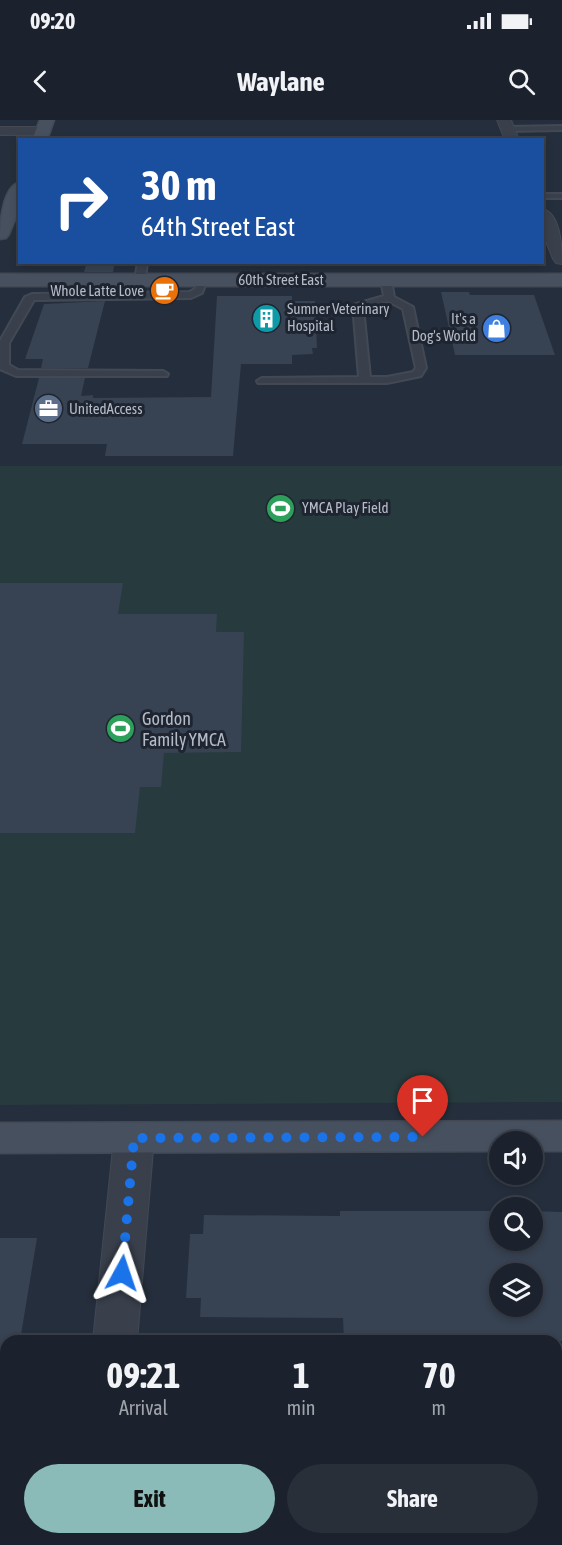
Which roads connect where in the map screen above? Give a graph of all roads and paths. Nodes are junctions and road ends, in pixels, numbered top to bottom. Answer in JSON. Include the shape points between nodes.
{"nodes":[{"id":1,"x":562,"y":128,"type":"edge"},
{"id":2,"x":507,"y":129,"type":"edge"},
{"id":3,"x":43,"y":130,"type":"edge"},
{"id":4,"x":0,"y":131,"type":"edge"},
{"id":5,"x":18,"y":192,"type":"edge"},
{"id":6,"x":544,"y":196,"type":"edge"},
{"id":7,"x":562,"y":196,"type":"edge"},
{"id":8,"x":544,"y":216,"type":"edge"},
{"id":9,"x":0,"y":234,"type":"edge"},
{"id":10,"x":558,"y":241,"type":"edge"},
{"id":11,"x":562,"y":259,"type":"edge"},
{"id":12,"x":0,"y":280,"type":"edge"},
{"id":13,"x":132,"y":280,"type":"edge"},
{"id":14,"x":562,"y":280,"type":"edge"},
{"id":15,"x":388,"y":289,"type":"junction"},
{"id":16,"x":2,"y":344,"type":"edge"},
{"id":17,"x":163,"y":374,"type":"dead end"},
{"id":18,"x":365,"y":380,"type":"junction"},
{"id":19,"x":262,"y":381,"type":"dead end"},
{"id":20,"x":562,"y":1136,"type":"edge"},
{"id":21,"x":0,"y":1138,"type":"edge"},
{"id":22,"x":134,"y":1138,"type":"junction"},
{"id":23,"x":116,"y":1335,"type":"edge"}],
"edges":[{"from":1,"to":2,"type":"lane"},
{"from":3,"to":4,"type":"street"},
{"from":5,"to":9,"type":"street"},
{"from":6,"to":7,"type":"lane"},
{"from":8,"to":10,"type":"street"},
{"from":10,"to":11,"type":"street"},
{"from":12,"to":13,"type":"street","name":"60th Street East"},
{"from":13,"to":15,"type":"street","name":"60th Street East"},
{"from":13,"to":16,"type":"lane","via":[[32,297]]},
{"from":14,"to":15,"type":"street","name":"60th Street East"},
{"from":15,"to":18,"type":"lane","via":[[358,305]]},
{"from":15,"to":18,"type":"lane","via":[[408,307],[422,368],[407,378]]},
{"from":16,"to":17,"type":"lane","via":[[4,367],[16,373]]},
{"from":18,"to":19,"type":"lane"},
{"from":20,"to":22,"type":"street"},
{"from":21,"to":22,"type":"street"},
{"from":22,"to":23,"type":"street"}]}
